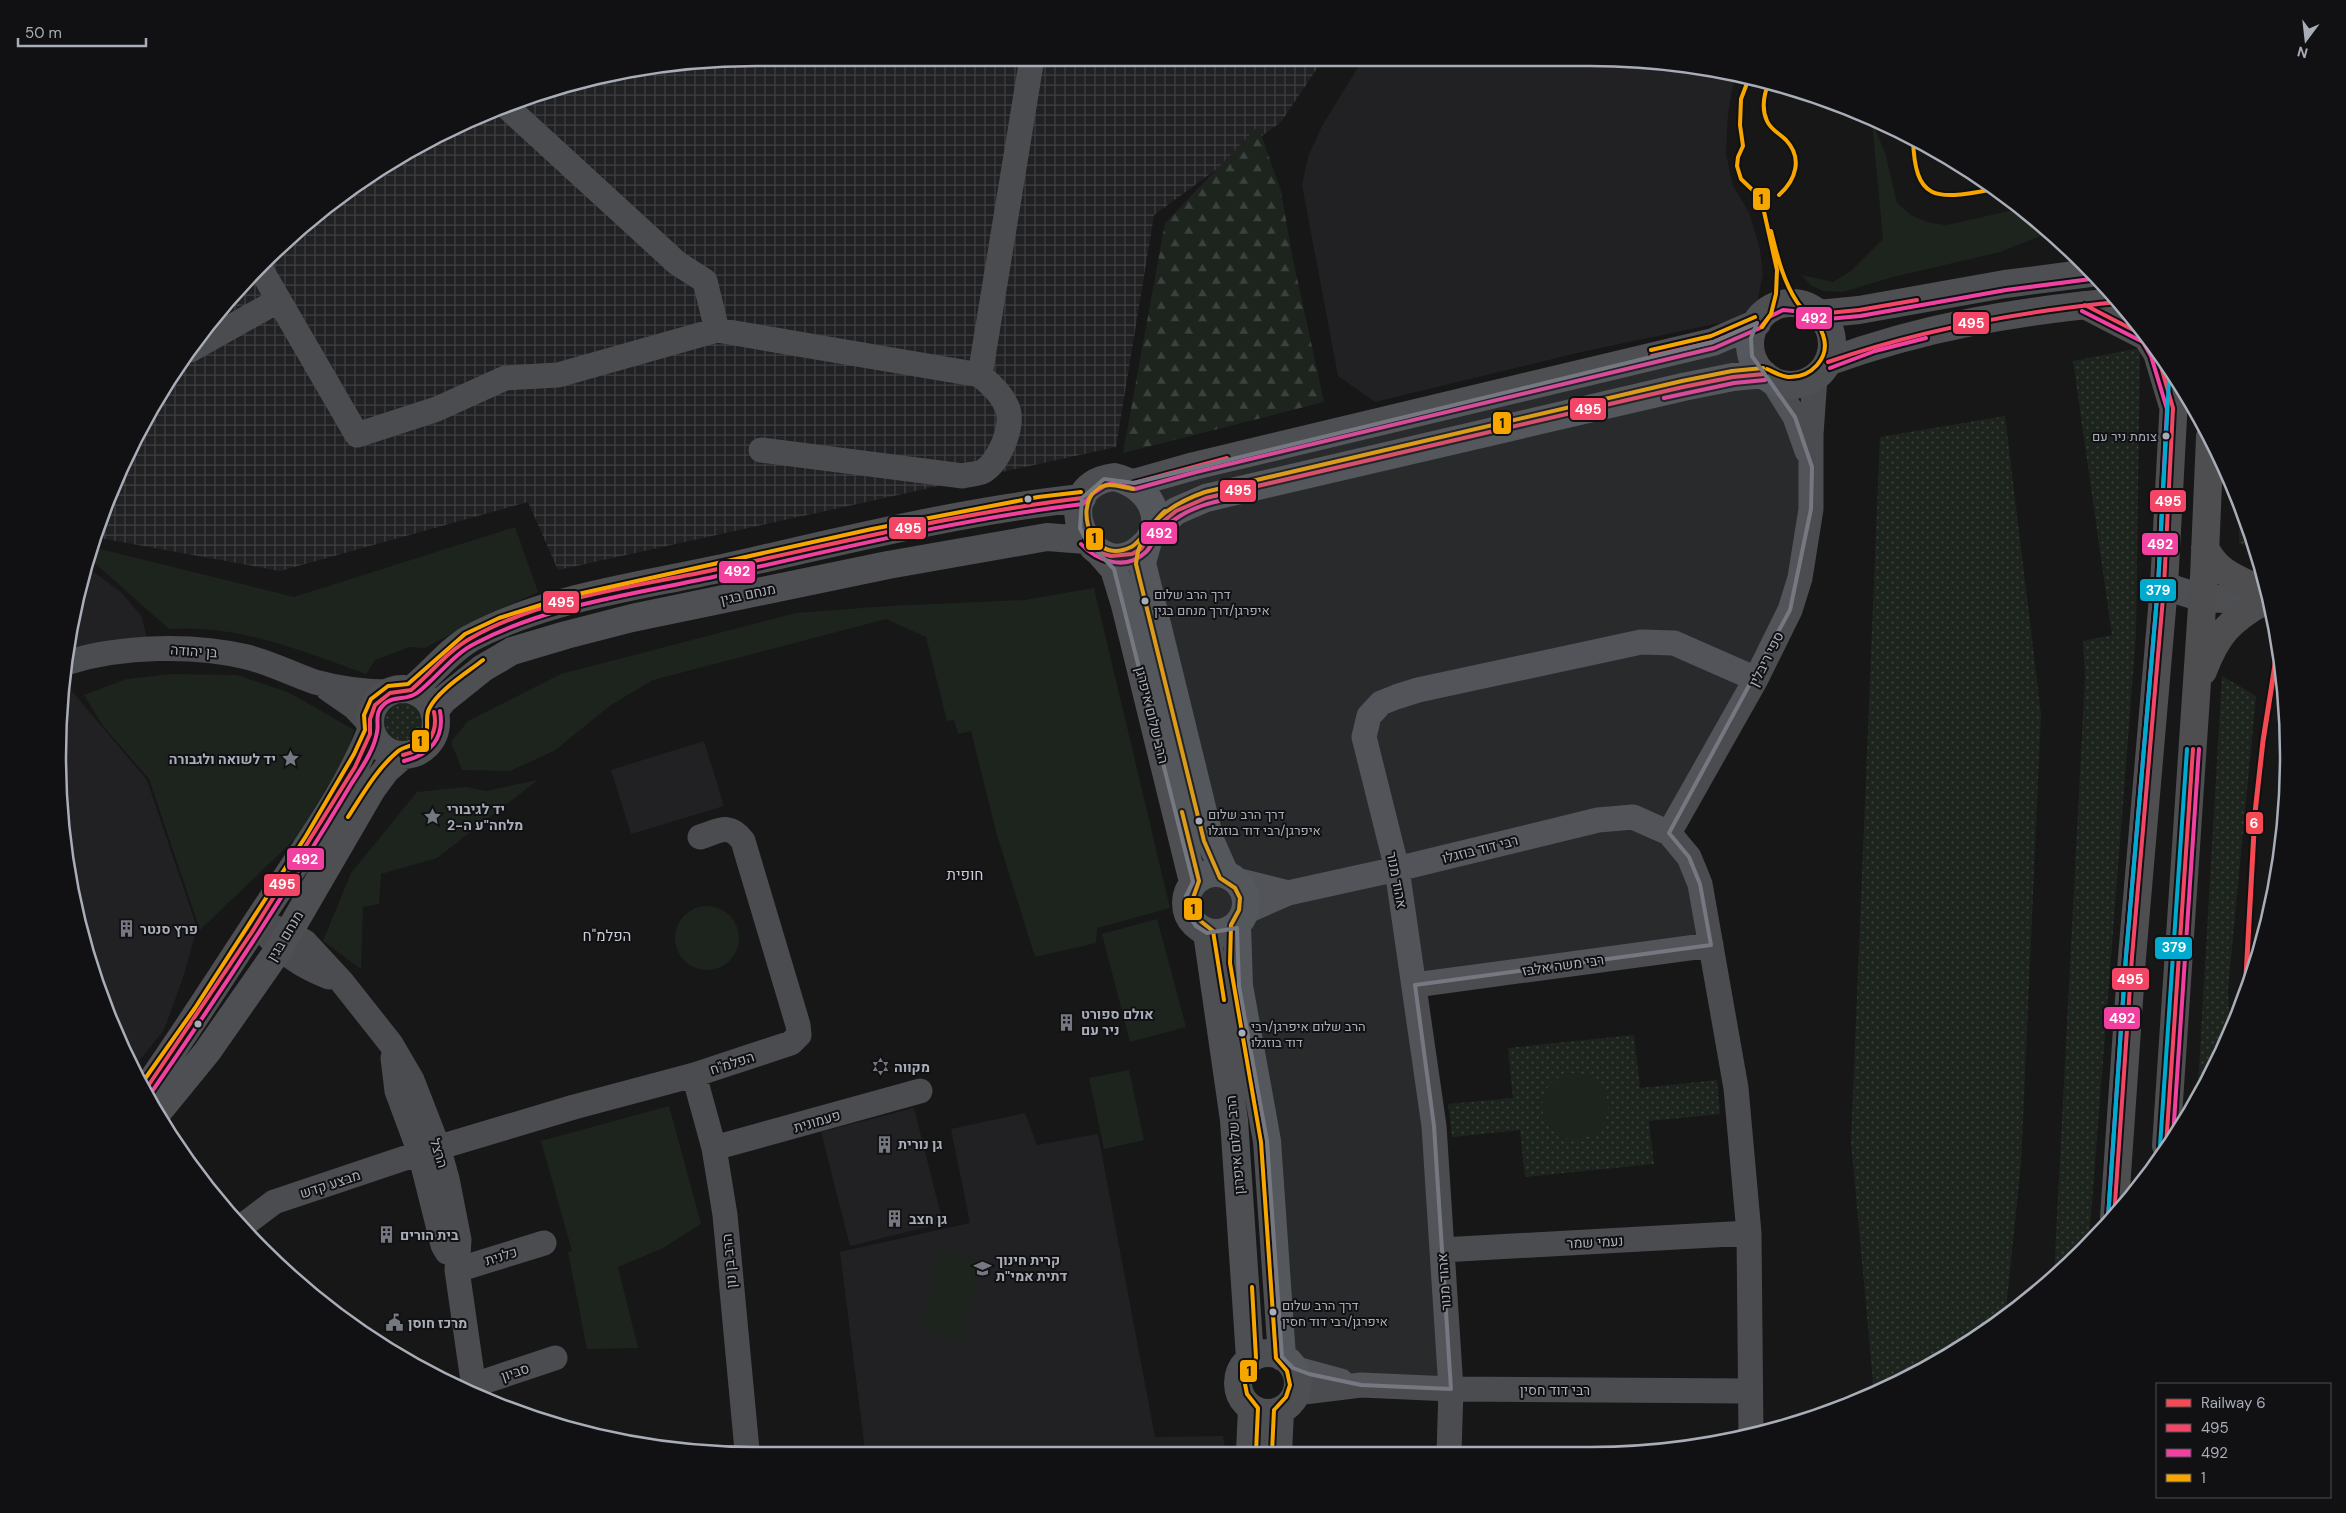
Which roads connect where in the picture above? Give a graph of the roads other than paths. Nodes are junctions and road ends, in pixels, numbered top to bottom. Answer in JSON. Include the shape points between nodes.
{"nodes":[{"id":1,"x":1031,"y":66,"type":"edge"},
{"id":2,"x":512,"y":112,"type":"edge"},
{"id":3,"x":263,"y":273,"type":"edge"},
{"id":4,"x":2083,"y":274,"type":"edge"},
{"id":5,"x":279,"y":300,"type":"junction"},
{"id":6,"x":2109,"y":303,"type":"edge"},
{"id":7,"x":2084,"y":305,"type":"junction"},
{"id":8,"x":1818,"y":314,"type":"junction"},
{"id":9,"x":1757,"y":323,"type":"junction"},
{"id":10,"x":2131,"y":329,"type":"edge"},
{"id":11,"x":717,"y":330,"type":"junction"},
{"id":12,"x":205,"y":341,"type":"edge"},
{"id":13,"x":1822,"y":369,"type":"junction"},
{"id":14,"x":2163,"y":373,"type":"edge"},
{"id":15,"x":980,"y":375,"type":"junction"},
{"id":16,"x":1768,"y":377,"type":"junction"},
{"id":17,"x":2174,"y":391,"type":"edge"},
{"id":18,"x":2173,"y":408,"type":"junction"},
{"id":19,"x":761,"y":450,"type":"dead end"},
{"id":20,"x":2209,"y":452,"type":"edge"},
{"id":21,"x":1812,"y":467,"type":"junction"},
{"id":22,"x":1134,"y":483,"type":"junction"},
{"id":23,"x":1082,"y":498,"type":"junction"},
{"id":24,"x":1151,"y":535,"type":"junction"},
{"id":25,"x":1093,"y":547,"type":"junction"},
{"id":26,"x":2205,"y":548,"type":"junction"},
{"id":27,"x":2164,"y":586,"type":"junction"},
{"id":28,"x":2203,"y":588,"type":"junction"},
{"id":29,"x":2259,"y":591,"type":"edge"},
{"id":30,"x":2259,"y":593,"type":"edge"},
{"id":31,"x":2260,"y":595,"type":"edge"},
{"id":32,"x":73,"y":661,"type":"edge"},
{"id":33,"x":1756,"y":680,"type":"junction"},
{"id":34,"x":315,"y":682,"type":"junction"},
{"id":35,"x":2196,"y":689,"type":"junction"},
{"id":36,"x":401,"y":691,"type":"junction"},
{"id":37,"x":434,"y":712,"type":"junction"},
{"id":38,"x":370,"y":728,"type":"junction"},
{"id":39,"x":404,"y":755,"type":"junction"},
{"id":40,"x":1669,"y":833,"type":"junction"},
{"id":41,"x":700,"y":837,"type":"dead end"},
{"id":42,"x":1397,"y":869,"type":"junction"},
{"id":43,"x":1230,"y":877,"type":"junction"},
{"id":44,"x":1193,"y":882,"type":"junction"},
{"id":45,"x":1288,"y":893,"type":"junction"},
{"id":46,"x":1241,"y":919,"type":"junction"},
{"id":47,"x":257,"y":922,"type":"junction"},
{"id":48,"x":1207,"y":932,"type":"junction"},
{"id":49,"x":283,"y":940,"type":"junction"},
{"id":50,"x":1711,"y":945,"type":"junction"},
{"id":51,"x":1415,"y":985,"type":"junction"},
{"id":52,"x":694,"y":1075,"type":"junction"},
{"id":53,"x":149,"y":1084,"type":"edge"},
{"id":54,"x":920,"y":1091,"type":"dead end"},
{"id":55,"x":162,"y":1107,"type":"edge"},
{"id":56,"x":2167,"y":1134,"type":"edge"},
{"id":57,"x":714,"y":1148,"type":"junction"},
{"id":58,"x":429,"y":1150,"type":"junction"},
{"id":59,"x":2115,"y":1204,"type":"edge"},
{"id":60,"x":247,"y":1222,"type":"edge"},
{"id":61,"x":1748,"y":1233,"type":"junction"},
{"id":62,"x":544,"y":1243,"type":"dead end"},
{"id":63,"x":1442,"y":1250,"type":"junction"},
{"id":64,"x":457,"y":1270,"type":"junction"},
{"id":65,"x":555,"y":1358,"type":"dead end"},
{"id":66,"x":1250,"y":1358,"type":"junction"},
{"id":67,"x":1288,"y":1383,"type":"junction"},
{"id":68,"x":474,"y":1386,"type":"edge"},
{"id":69,"x":479,"y":1388,"type":"edge"},
{"id":70,"x":1451,"y":1389,"type":"junction"},
{"id":71,"x":1749,"y":1391,"type":"junction"},
{"id":72,"x":1252,"y":1409,"type":"junction"},
{"id":73,"x":1751,"y":1427,"type":"edge"},
{"id":74,"x":747,"y":1447,"type":"edge"},
{"id":75,"x":1250,"y":1447,"type":"edge"},
{"id":76,"x":1279,"y":1447,"type":"edge"},
{"id":77,"x":1449,"y":1447,"type":"edge"}],
"edges":[{"from":1,"to":15,"type":"street"},
{"from":2,"to":11,"type":"street","via":[[677,263],[705,281]]},
{"from":3,"to":5,"type":"street"},
{"from":4,"to":8,"type":"main road"},
{"from":5,"to":11,"type":"street","via":[[357,435],[437,409],[505,378],[558,375]]},
{"from":5,"to":12,"type":"street"},
{"from":6,"to":7,"type":"main road"},
{"from":7,"to":10,"type":"highway"},
{"from":7,"to":13,"type":"main road","via":[[2012,313],[1905,336]]},
{"from":8,"to":9,"type":"main road","via":[[1807,306],[1782,304],[1765,312]]},
{"from":8,"to":13,"type":"main road","via":[[1827,325],[1831,338]]},
{"from":9,"to":16,"type":"main road","via":[[1750,347],[1756,365]]},
{"from":9,"to":22,"type":"main road","via":[[1713,342]]},
{"from":11,"to":15,"type":"street"},
{"from":13,"to":16,"type":"main road","via":[[1797,384],[1789,385]]},
{"from":13,"to":21,"type":"street","name":"ספי ריבלין"},
{"from":14,"to":18,"type":"highway"},
{"from":15,"to":19,"type":"street","via":[[999,392],[1009,410],[1008,433],[1000,454],[982,472],[963,476]]},
{"from":16,"to":21,"type":"street","name":"ספי ריבלין","via":[[1795,417]]},
{"from":16,"to":24,"type":"main road","via":[[1733,377],[1683,387],[1206,498],[1176,511]]},
{"from":17,"to":18,"type":"highway"},
{"from":18,"to":27,"type":"highway"},
{"from":20,"to":26,"type":"highway"},
{"from":21,"to":33,"type":"street","name":"ספי ריבלין","via":[[1811,509],[1800,578],[1790,610]]},
{"from":22,"to":23,"type":"main road","via":[[1114,477],[1104,479],[1086,490]]},
{"from":22,"to":24,"type":"main road","via":[[1152,506]]},
{"from":23,"to":25,"type":"main road","via":[[1078,515]]},
{"from":23,"to":36,"type":"main road","via":[[1039,502],[873,535],[570,602],[501,624],[469,639]]},
{"from":24,"to":25,"type":"main road","via":[[1141,549],[1121,557]]},
{"from":24,"to":43,"type":"main road","name":"הרב שלום איפרגן","via":[[1142,563],[1210,840]]},
{"from":25,"to":37,"type":"main road","name":"מנחם בגין","via":[[1047,536],[632,618],[512,651],[483,668],[443,700]]},
{"from":25,"to":44,"type":"main road","name":"הרב שלום איפרגן","via":[[1114,569],[1125,605]]},
{"from":26,"to":28,"type":"highway"},
{"from":26,"to":29,"type":"highway","via":[[2212,562],[2226,574]]},
{"from":27,"to":28,"type":"main road"},
{"from":27,"to":59,"type":"highway","via":[[2132,957]]},
{"from":28,"to":30,"type":"main road"},
{"from":28,"to":35,"type":"highway"},
{"from":31,"to":35,"type":"highway","via":[[2226,627],[2210,651]]},
{"from":32,"to":34,"type":"street","name":"בן יהודה","via":[[138,651],[188,648],[247,657]]},
{"from":33,"to":40,"type":"street","name":"ספי ריבלין"},
{"from":33,"to":42,"type":"street","name":"אהוד מנור","via":[[1674,643],[1641,642],[1418,690],[1381,703],[1369,716],[1364,737]]},
{"from":34,"to":36,"type":"street","name":"בן יהודה","via":[[354,691]]},
{"from":34,"to":38,"type":"street","name":"בן יהודה","via":[[354,707]]},
{"from":35,"to":56,"type":"highway"},
{"from":36,"to":37,"type":"main road","via":[[426,699]]},
{"from":36,"to":38,"type":"main road","via":[[376,703],[371,712]]},
{"from":37,"to":39,"type":"main road","via":[[435,727],[431,739],[419,751]]},
{"from":38,"to":39,"type":"main road","via":[[384,749]]},
{"from":38,"to":47,"type":"main road","via":[[350,774]]},
{"from":39,"to":49,"type":"main road","name":"מנחם בגין","via":[[386,770],[372,789]]},
{"from":40,"to":42,"type":"street","name":"רבי דוד בוזגלו","via":[[1633,817],[1598,820]]},
{"from":40,"to":50,"type":"street","via":[[1689,857],[1700,884]]},
{"from":41,"to":52,"type":"street","name":"הפלמ\"ח","via":[[725,828],[736,831],[743,840],[792,1001],[799,1035],[791,1043]]},
{"from":42,"to":45,"type":"street","name":"רבי דוד בוזגלו"},
{"from":42,"to":51,"type":"street","name":"אהוד מנור"},
{"from":43,"to":44,"type":"main road","via":[[1208,874]]},
{"from":43,"to":45,"type":"street","name":"רבי דוד בוזגלו"},
{"from":43,"to":46,"type":"main road","via":[[1246,897]]},
{"from":44,"to":48,"type":"main road","via":[[1187,893],[1186,909],[1193,923]]},
{"from":45,"to":46,"type":"street","name":"רבי דוד בוזגלו"},
{"from":46,"to":48,"type":"main road","via":[[1222,933]]},
{"from":46,"to":67,"type":"main road","name":"הרב שלום איפרגן","via":[[1239,986],[1267,1141]]},
{"from":47,"to":49,"type":"street","name":"הרצל"},
{"from":47,"to":53,"type":"main road"},
{"from":48,"to":66,"type":"main road","name":"הרב שלום איפרגן","via":[[1234,1120]]},
{"from":49,"to":55,"type":"main road","name":"מנחם בגין","via":[[207,1052]]},
{"from":49,"to":58,"type":"street","name":"הרצל","via":[[314,971],[342,982],[391,1044],[412,1080]]},
{"from":50,"to":51,"type":"street","name":"רבי משה אלבז"},
{"from":50,"to":61,"type":"street","via":[[1736,1088]]},
{"from":51,"to":63,"type":"street","name":"אהוד מנור","via":[[1434,1126]]},
{"from":52,"to":57,"type":"street","name":"הרב בן נון"},
{"from":52,"to":58,"type":"street","name":"הפלמ\"ח"},
{"from":54,"to":57,"type":"street","name":"פעמונית"},
{"from":57,"to":74,"type":"street","name":"הרב בן נון","via":[[724,1215]]},
{"from":58,"to":60,"type":"street","name":"מבצע קדש","via":[[274,1202]]},
{"from":58,"to":64,"type":"street","name":"הרצל","via":[[458,1240]]},
{"from":61,"to":63,"type":"street","name":"נעמי שמר"},
{"from":61,"to":71,"type":"street"},
{"from":62,"to":64,"type":"street","name":"כלנית"},
{"from":63,"to":70,"type":"street","name":"אהוד מנור"},
{"from":64,"to":68,"type":"street","name":"הרצל"},
{"from":65,"to":69,"type":"street","name":"סביון"},
{"from":66,"to":67,"type":"main road","via":[[1265,1353]]},
{"from":66,"to":72,"type":"main road","via":[[1240,1372],[1238,1383],[1243,1400]]},
{"from":67,"to":70,"type":"street","name":"רבי דוד חסין"},
{"from":67,"to":72,"type":"main road","via":[[1266,1413]]},
{"from":67,"to":76,"type":"main road","name":"הרב שלום איפרגן"},
{"from":70,"to":71,"type":"street","name":"רבי דוד חסין"},
{"from":70,"to":77,"type":"street","name":"אהוד מנור"},
{"from":71,"to":73,"type":"street"},
{"from":72,"to":75,"type":"main road"}]}
